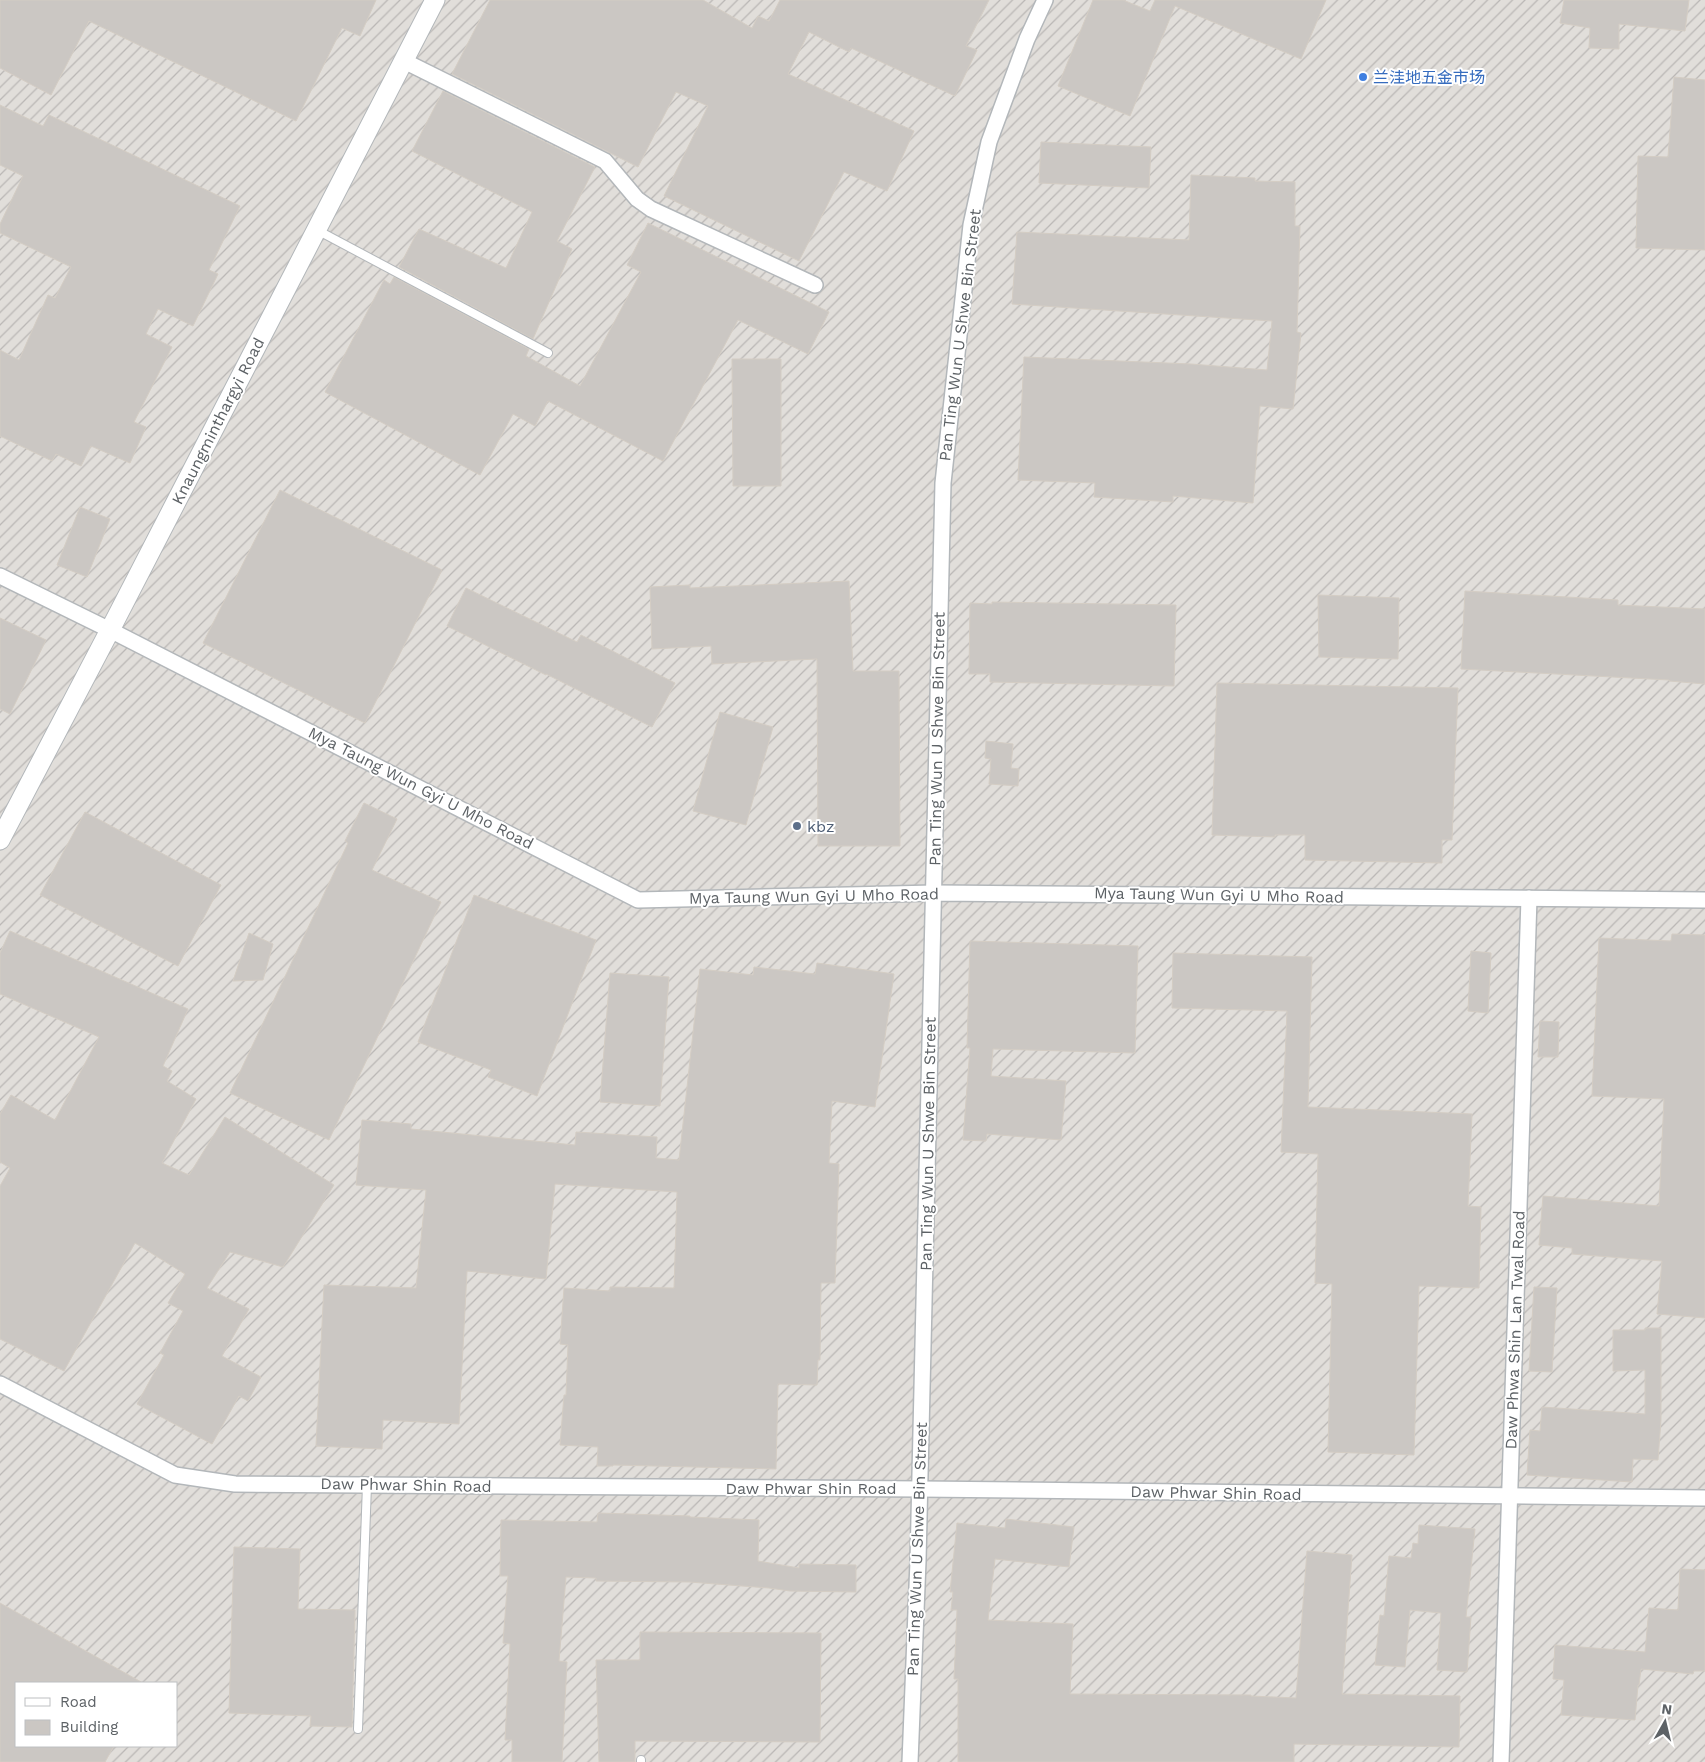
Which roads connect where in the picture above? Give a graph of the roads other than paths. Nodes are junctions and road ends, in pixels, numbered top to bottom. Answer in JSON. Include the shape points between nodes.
{"nodes":[{"id":1,"x":435,"y":0,"type":"edge"},
{"id":2,"x":1045,"y":0,"type":"edge"},
{"id":3,"x":404,"y":61,"type":"junction"},
{"id":4,"x":317,"y":230,"type":"junction"},
{"id":5,"x":815,"y":285,"type":"dead end"},
{"id":6,"x":548,"y":353,"type":"dead end"},
{"id":7,"x":0,"y":576,"type":"edge"},
{"id":8,"x":110,"y":630,"type":"junction"},
{"id":9,"x":0,"y":840,"type":"edge"},
{"id":10,"x":934,"y":893,"type":"junction"},
{"id":11,"x":1528,"y":898,"type":"junction"},
{"id":12,"x":1705,"y":900,"type":"edge"},
{"id":13,"x":0,"y":1384,"type":"edge"},
{"id":14,"x":367,"y":1485,"type":"junction"},
{"id":15,"x":920,"y":1488,"type":"junction"},
{"id":16,"x":1509,"y":1497,"type":"junction"},
{"id":17,"x":1705,"y":1498,"type":"edge"},
{"id":18,"x":358,"y":1729,"type":"dead end"},
{"id":19,"x":910,"y":1762,"type":"edge"},
{"id":20,"x":1501,"y":1762,"type":"edge"}],
"edges":[{"from":1,"to":3,"type":"street","name":"Knaungminthargyi Road"},
{"from":2,"to":10,"type":"street","name":"Pan Ting Wun U Shwe Bin Street","via":[[989,142],[971,224],[944,482]]},
{"from":3,"to":4,"type":"street","name":"Knaungminthargyi Road"},
{"from":3,"to":5,"type":"street","via":[[605,162],[637,199],[651,209]]},
{"from":4,"to":6,"type":"lane"},
{"from":4,"to":8,"type":"street","name":"Knaungminthargyi Road"},
{"from":7,"to":8,"type":"street","name":"Mya Taung Wun Gyi U Mho Road"},
{"from":8,"to":9,"type":"street","name":"Knaungminthargyi Road"},
{"from":8,"to":10,"type":"street","name":"Mya Taung Wun Gyi U Mho Road","via":[[638,900]]},
{"from":10,"to":11,"type":"street","name":"Mya Taung Wun Gyi U Mho Road"},
{"from":10,"to":15,"type":"street","name":"Pan Ting Wun U Shwe Bin Street"},
{"from":11,"to":12,"type":"street","name":"Mya Taung Wun Gyi U Mho Road"},
{"from":11,"to":16,"type":"street","name":"Daw Phwa Shin Lan Twal Road"},
{"from":13,"to":14,"type":"street","name":"Daw Phwar Shin Road","via":[[175,1475],[235,1484]]},
{"from":14,"to":15,"type":"street","name":"Daw Phwar Shin Road"},
{"from":14,"to":18,"type":"lane"},
{"from":15,"to":16,"type":"street","name":"Daw Phwar Shin Road"},
{"from":15,"to":19,"type":"street","name":"Pan Ting Wun U Shwe Bin Street"},
{"from":16,"to":17,"type":"street","name":"Daw Phwar Shin Road"},
{"from":16,"to":20,"type":"street","name":"Daw Phwa Shin Lan Twal Road"}]}
